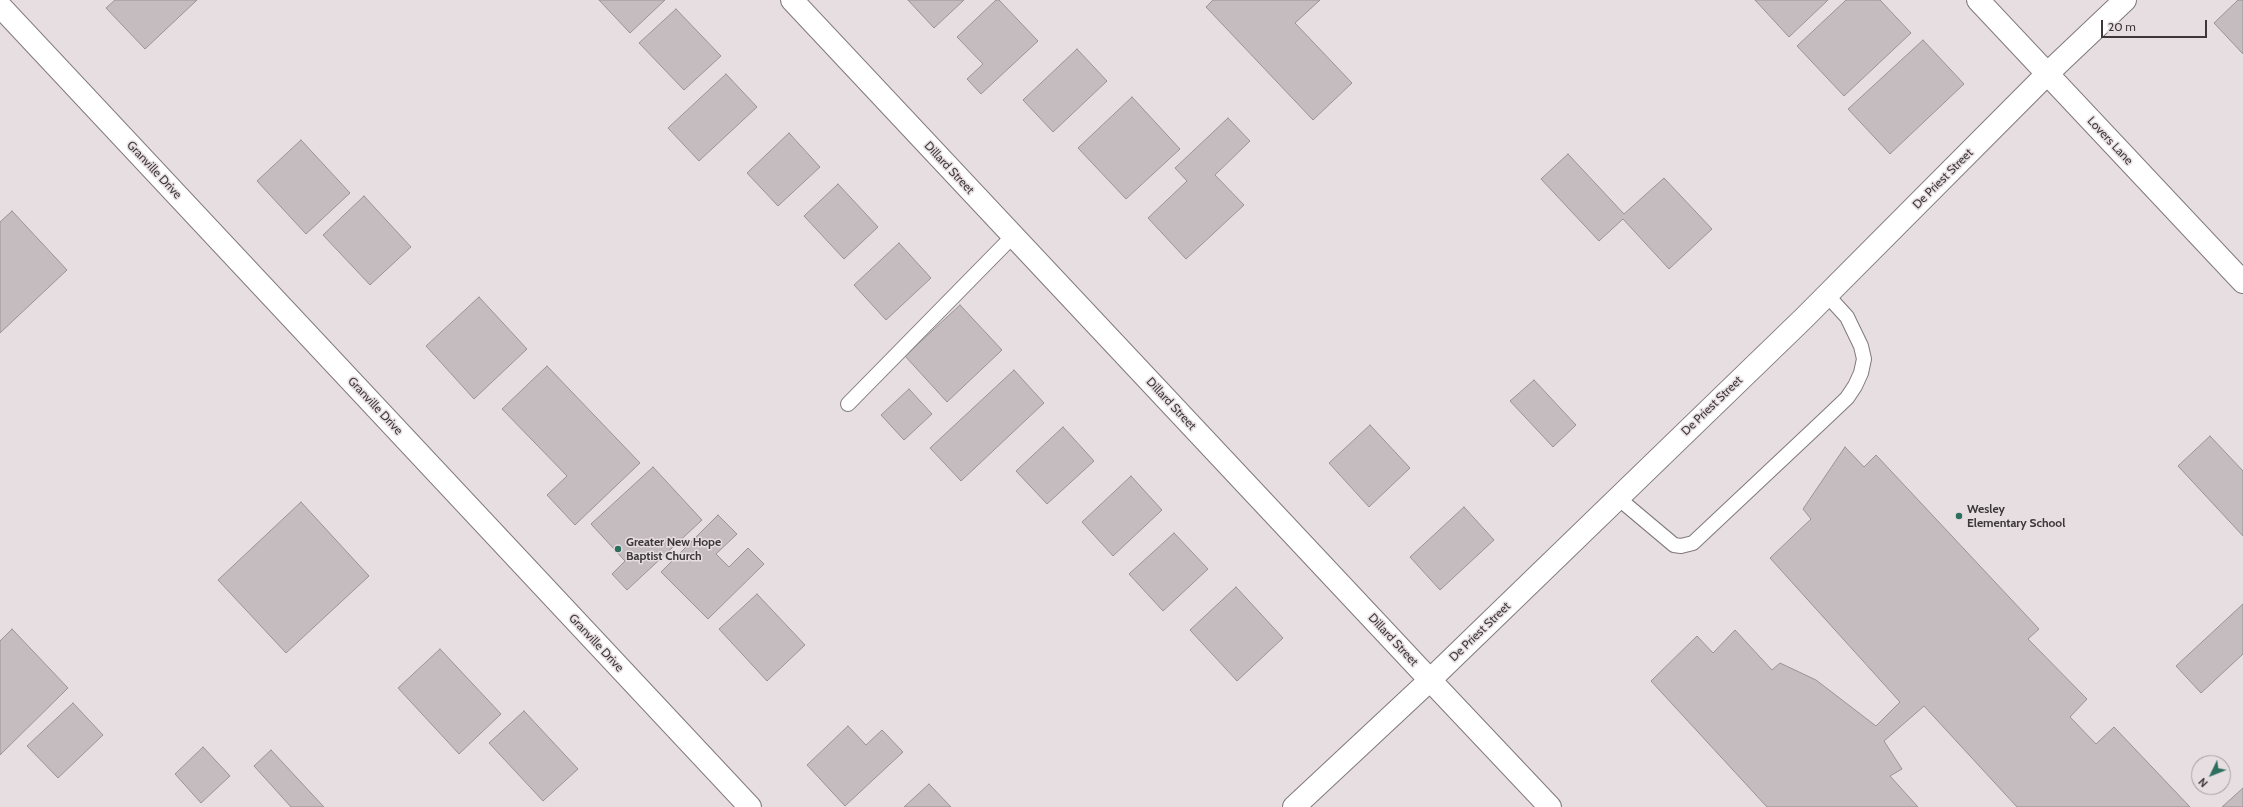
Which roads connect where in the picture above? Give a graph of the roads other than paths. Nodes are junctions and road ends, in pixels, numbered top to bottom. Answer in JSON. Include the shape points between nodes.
{"nodes":[{"id":1,"x":792,"y":0,"type":"edge"},
{"id":2,"x":1978,"y":0,"type":"edge"},
{"id":3,"x":2125,"y":0,"type":"edge"},
{"id":4,"x":0,"y":6,"type":"edge"},
{"id":5,"x":2047,"y":74,"type":"junction"},
{"id":6,"x":1013,"y":236,"type":"junction"},
{"id":7,"x":2243,"y":282,"type":"edge"},
{"id":8,"x":1827,"y":295,"type":"junction"},
{"id":9,"x":848,"y":404,"type":"dead end"},
{"id":10,"x":1618,"y":498,"type":"junction"},
{"id":11,"x":1430,"y":680,"type":"junction"},
{"id":12,"x":750,"y":807,"type":"edge"},
{"id":13,"x":1294,"y":807,"type":"edge"},
{"id":14,"x":1550,"y":807,"type":"edge"}],
"edges":[{"from":1,"to":6,"type":"street","name":"Dillard Street"},
{"from":2,"to":5,"type":"street","name":"Lovers Lane"},
{"from":3,"to":5,"type":"street","name":"De Priest Street"},
{"from":4,"to":12,"type":"street","name":"Granville Drive"},
{"from":5,"to":7,"type":"street","name":"Lovers Lane"},
{"from":5,"to":8,"type":"street","name":"De Priest Street"},
{"from":6,"to":9,"type":"lane"},
{"from":6,"to":11,"type":"street","name":"Dillard Street"},
{"from":8,"to":10,"type":"street","name":"De Priest Street"},
{"from":8,"to":10,"type":"lane","via":[[1847,316],[1864,359],[1861,373],[1847,398],[1693,543],[1681,546],[1674,544]]},
{"from":10,"to":11,"type":"street","name":"De Priest Street"},
{"from":11,"to":13,"type":"street","name":"De Priest Street"},
{"from":11,"to":14,"type":"street","name":"Dillard Street"}]}
